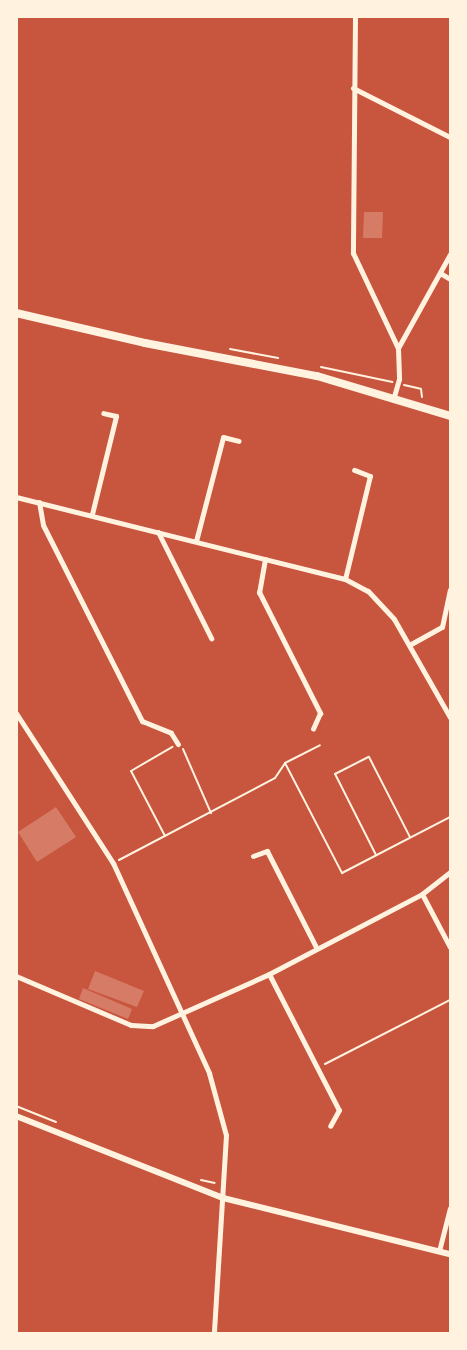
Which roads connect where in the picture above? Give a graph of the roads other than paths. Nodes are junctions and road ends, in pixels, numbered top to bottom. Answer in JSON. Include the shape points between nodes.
{"nodes":[{"id":1,"x":354,"y":16,"type":"edge"},
{"id":2,"x":353,"y":88,"type":"junction"},
{"id":3,"x":450,"y":137,"type":"edge"},
{"id":4,"x":450,"y":254,"type":"edge"},
{"id":5,"x":440,"y":273,"type":"junction"},
{"id":6,"x":450,"y":279,"type":"edge"},
{"id":7,"x":16,"y":313,"type":"edge"},
{"id":8,"x":398,"y":348,"type":"junction"},
{"id":9,"x":394,"y":397,"type":"junction"},
{"id":10,"x":103,"y":413,"type":"dead end"},
{"id":11,"x":450,"y":416,"type":"edge"},
{"id":12,"x":239,"y":441,"type":"dead end"},
{"id":13,"x":354,"y":470,"type":"dead end"},
{"id":14,"x":16,"y":497,"type":"edge"},
{"id":15,"x":39,"y":502,"type":"junction"},
{"id":16,"x":92,"y":514,"type":"junction"},
{"id":17,"x":158,"y":532,"type":"junction"},
{"id":18,"x":196,"y":541,"type":"junction"},
{"id":19,"x":265,"y":559,"type":"junction"},
{"id":20,"x":345,"y":579,"type":"junction"},
{"id":21,"x":450,"y":590,"type":"edge"},
{"id":22,"x":211,"y":638,"type":"dead end"},
{"id":23,"x":411,"y":644,"type":"junction"},
{"id":24,"x":16,"y":713,"type":"edge"},
{"id":25,"x":450,"y":717,"type":"edge"},
{"id":26,"x":313,"y":729,"type":"dead end"},
{"id":27,"x":178,"y":744,"type":"road end"},
{"id":28,"x":253,"y":856,"type":"dead end"},
{"id":29,"x":450,"y":872,"type":"edge"},
{"id":30,"x":422,"y":894,"type":"junction"},
{"id":31,"x":316,"y":947,"type":"junction"},
{"id":32,"x":450,"y":947,"type":"edge"},
{"id":33,"x":269,"y":974,"type":"junction"},
{"id":34,"x":16,"y":976,"type":"edge"},
{"id":35,"x":181,"y":1013,"type":"junction"},
{"id":36,"x":16,"y":1116,"type":"edge"},
{"id":37,"x":330,"y":1126,"type":"dead end"},
{"id":38,"x":223,"y":1198,"type":"junction"},
{"id":39,"x":450,"y":1208,"type":"edge"},
{"id":40,"x":439,"y":1251,"type":"junction"},
{"id":41,"x":450,"y":1254,"type":"edge"},
{"id":42,"x":214,"y":1334,"type":"edge"}],
"edges":[{"from":1,"to":2,"type":"street"},
{"from":2,"to":3,"type":"street"},
{"from":2,"to":8,"type":"street","via":[[353,253]]},
{"from":4,"to":5,"type":"street"},
{"from":5,"to":6,"type":"street"},
{"from":5,"to":8,"type":"street"},
{"from":7,"to":9,"type":"main road","via":[[317,376]]},
{"from":8,"to":9,"type":"street","via":[[399,379]]},
{"from":9,"to":11,"type":"main road"},
{"from":10,"to":16,"type":"street","via":[[116,416]]},
{"from":12,"to":18,"type":"street","via":[[223,437]]},
{"from":13,"to":20,"type":"street","via":[[370,476]]},
{"from":14,"to":15,"type":"street"},
{"from":15,"to":16,"type":"street"},
{"from":15,"to":27,"type":"street","via":[[43,525],[142,721],[171,733]]},
{"from":16,"to":17,"type":"street"},
{"from":17,"to":18,"type":"street"},
{"from":17,"to":22,"type":"street"},
{"from":18,"to":19,"type":"street"},
{"from":19,"to":20,"type":"street"},
{"from":19,"to":26,"type":"street","via":[[259,592],[320,713]]},
{"from":20,"to":23,"type":"street","via":[[368,591]]},
{"from":21,"to":23,"type":"street","via":[[442,627]]},
{"from":23,"to":25,"type":"street"},
{"from":24,"to":35,"type":"street","via":[[113,863]]},
{"from":28,"to":31,"type":"street","via":[[267,851]]},
{"from":29,"to":30,"type":"street"},
{"from":30,"to":31,"type":"street"},
{"from":30,"to":32,"type":"street"},
{"from":31,"to":33,"type":"street"},
{"from":33,"to":35,"type":"street"},
{"from":33,"to":37,"type":"street","via":[[339,1110]]},
{"from":34,"to":35,"type":"street","via":[[131,1025],[153,1026]]},
{"from":35,"to":38,"type":"street","via":[[209,1073],[226,1135]]},
{"from":36,"to":38,"type":"street"},
{"from":38,"to":40,"type":"street"},
{"from":38,"to":42,"type":"street"},
{"from":39,"to":40,"type":"street"},
{"from":40,"to":41,"type":"street"}]}
